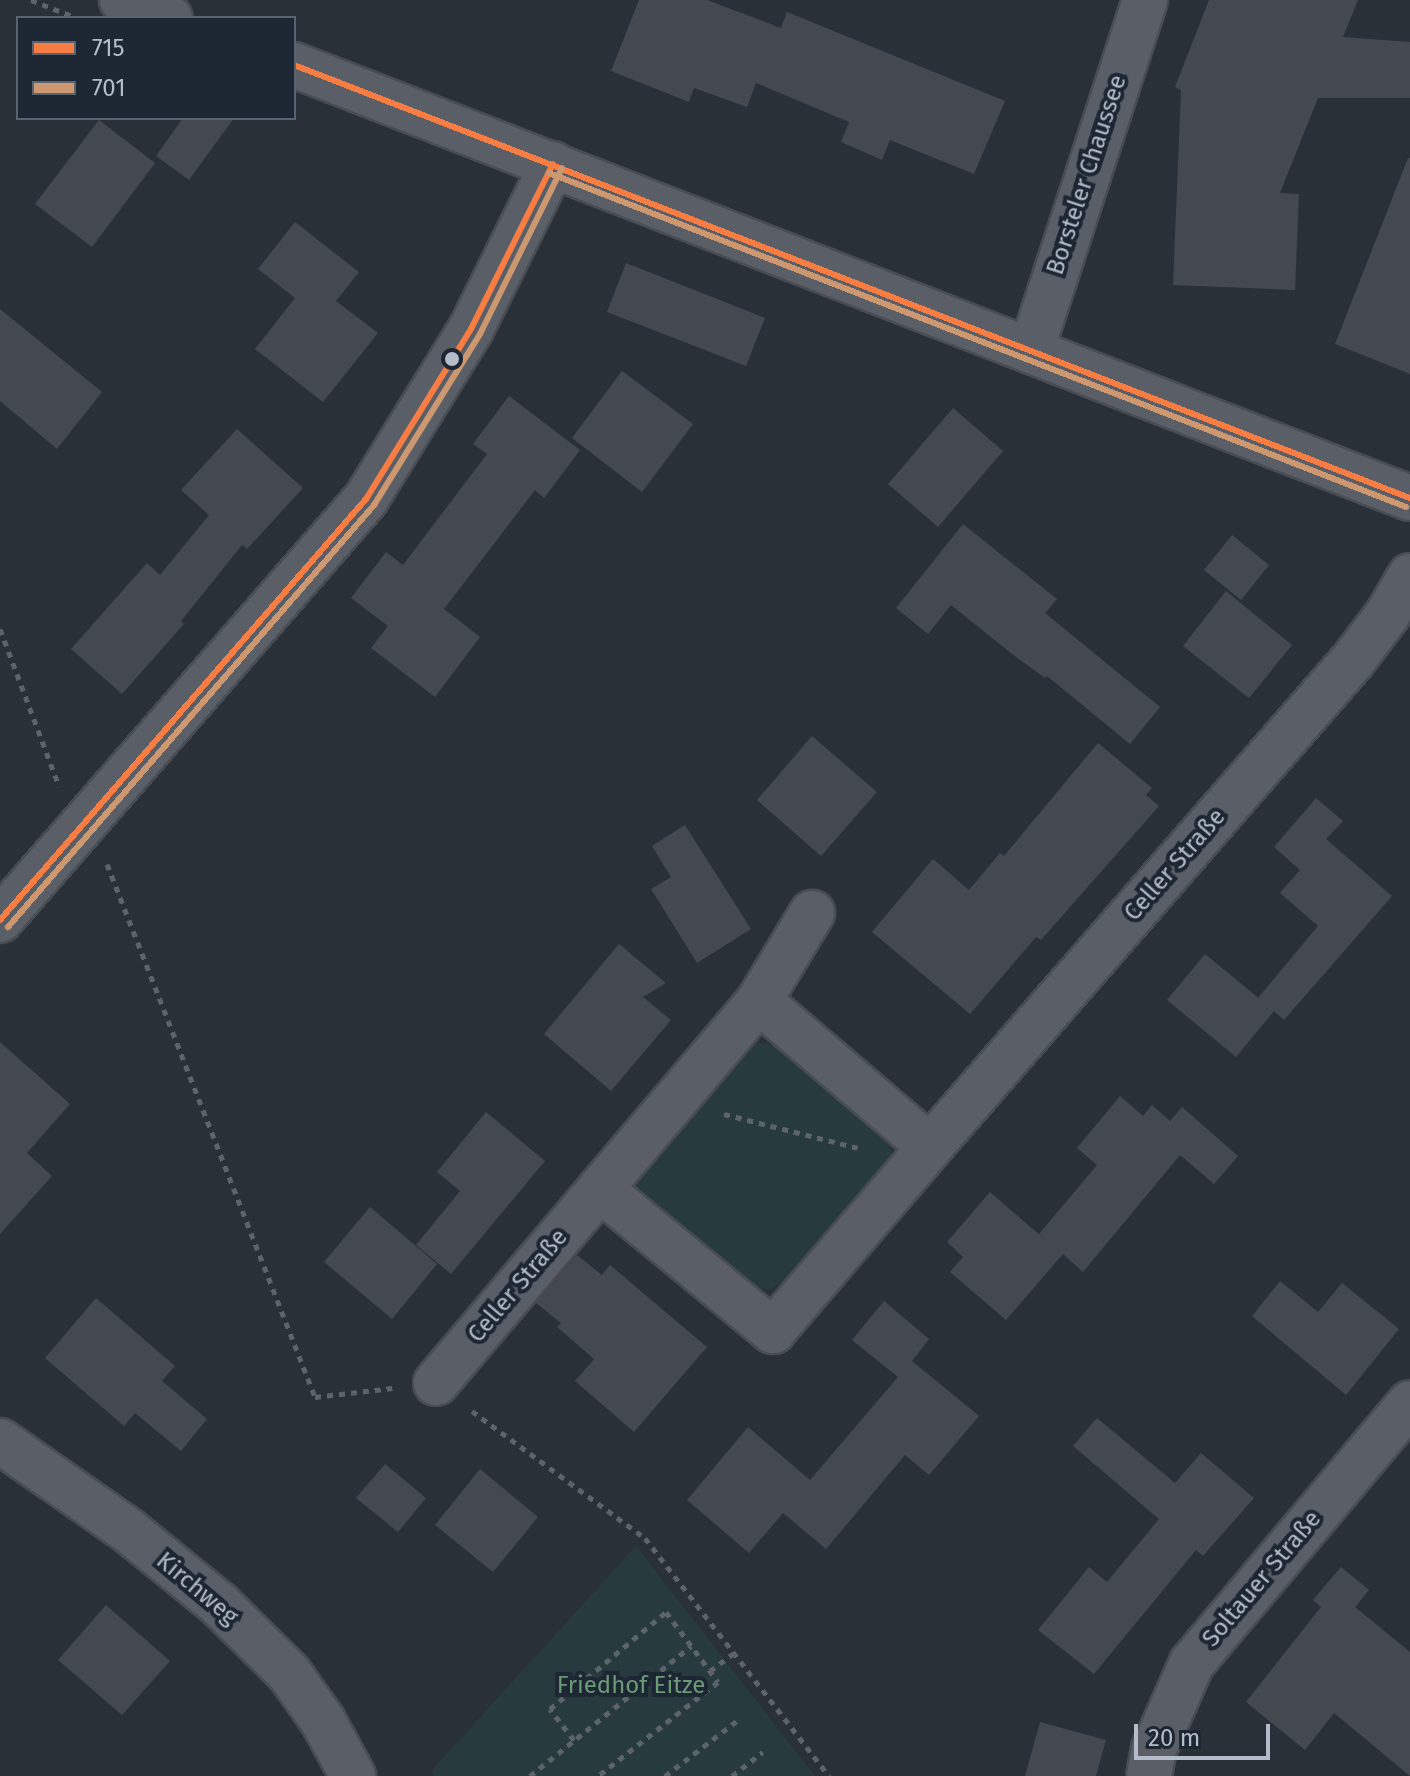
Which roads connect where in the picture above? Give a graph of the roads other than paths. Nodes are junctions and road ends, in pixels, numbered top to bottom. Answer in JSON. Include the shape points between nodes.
{"nodes":[{"id":1,"x":122,"y":0,"type":"edge"},
{"id":2,"x":1145,"y":0,"type":"edge"},
{"id":3,"x":165,"y":16,"type":"edge"},
{"id":4,"x":296,"y":66,"type":"edge"},
{"id":5,"x":553,"y":164,"type":"junction"},
{"id":6,"x":1031,"y":351,"type":"junction"},
{"id":7,"x":1410,"y":498,"type":"edge"},
{"id":8,"x":1410,"y":576,"type":"edge"},
{"id":9,"x":7,"y":898,"type":"edge"},
{"id":10,"x":812,"y":913,"type":"dead end"},
{"id":11,"x":759,"y":1001,"type":"junction"},
{"id":12,"x":924,"y":1155,"type":"junction"},
{"id":13,"x":600,"y":1189,"type":"junction"},
{"id":14,"x":436,"y":1383,"type":"road end"},
{"id":15,"x":1410,"y":1403,"type":"edge"},
{"id":16,"x":0,"y":1441,"type":"edge"},
{"id":17,"x":349,"y":1774,"type":"edge"},
{"id":18,"x":1149,"y":1776,"type":"edge"}],
"edges":[{"from":1,"to":3,"type":"street"},
{"from":2,"to":6,"type":"street","name":"Borsteler Chaussee"},
{"from":4,"to":5,"type":"street"},
{"from":5,"to":6,"type":"street"},
{"from":5,"to":9,"type":"street","via":[[471,329],[366,499],[81,827]]},
{"from":6,"to":7,"type":"street"},
{"from":8,"to":12,"type":"street","name":"Celler Straße","via":[[1354,659]]},
{"from":10,"to":11,"type":"street","name":"Celler Straße"},
{"from":11,"to":12,"type":"street"},
{"from":11,"to":13,"type":"street","name":"Celler Straße"},
{"from":12,"to":13,"type":"street","name":"Celler Straße","via":[[773,1331]]},
{"from":13,"to":14,"type":"street","name":"Celler Straße"},
{"from":15,"to":18,"type":"street","name":"Soltauer Straße","via":[[1192,1663],[1154,1749]]},
{"from":16,"to":17,"type":"street","name":"Kirchweg","via":[[129,1531],[220,1605],[289,1673],[323,1721]]}]}
